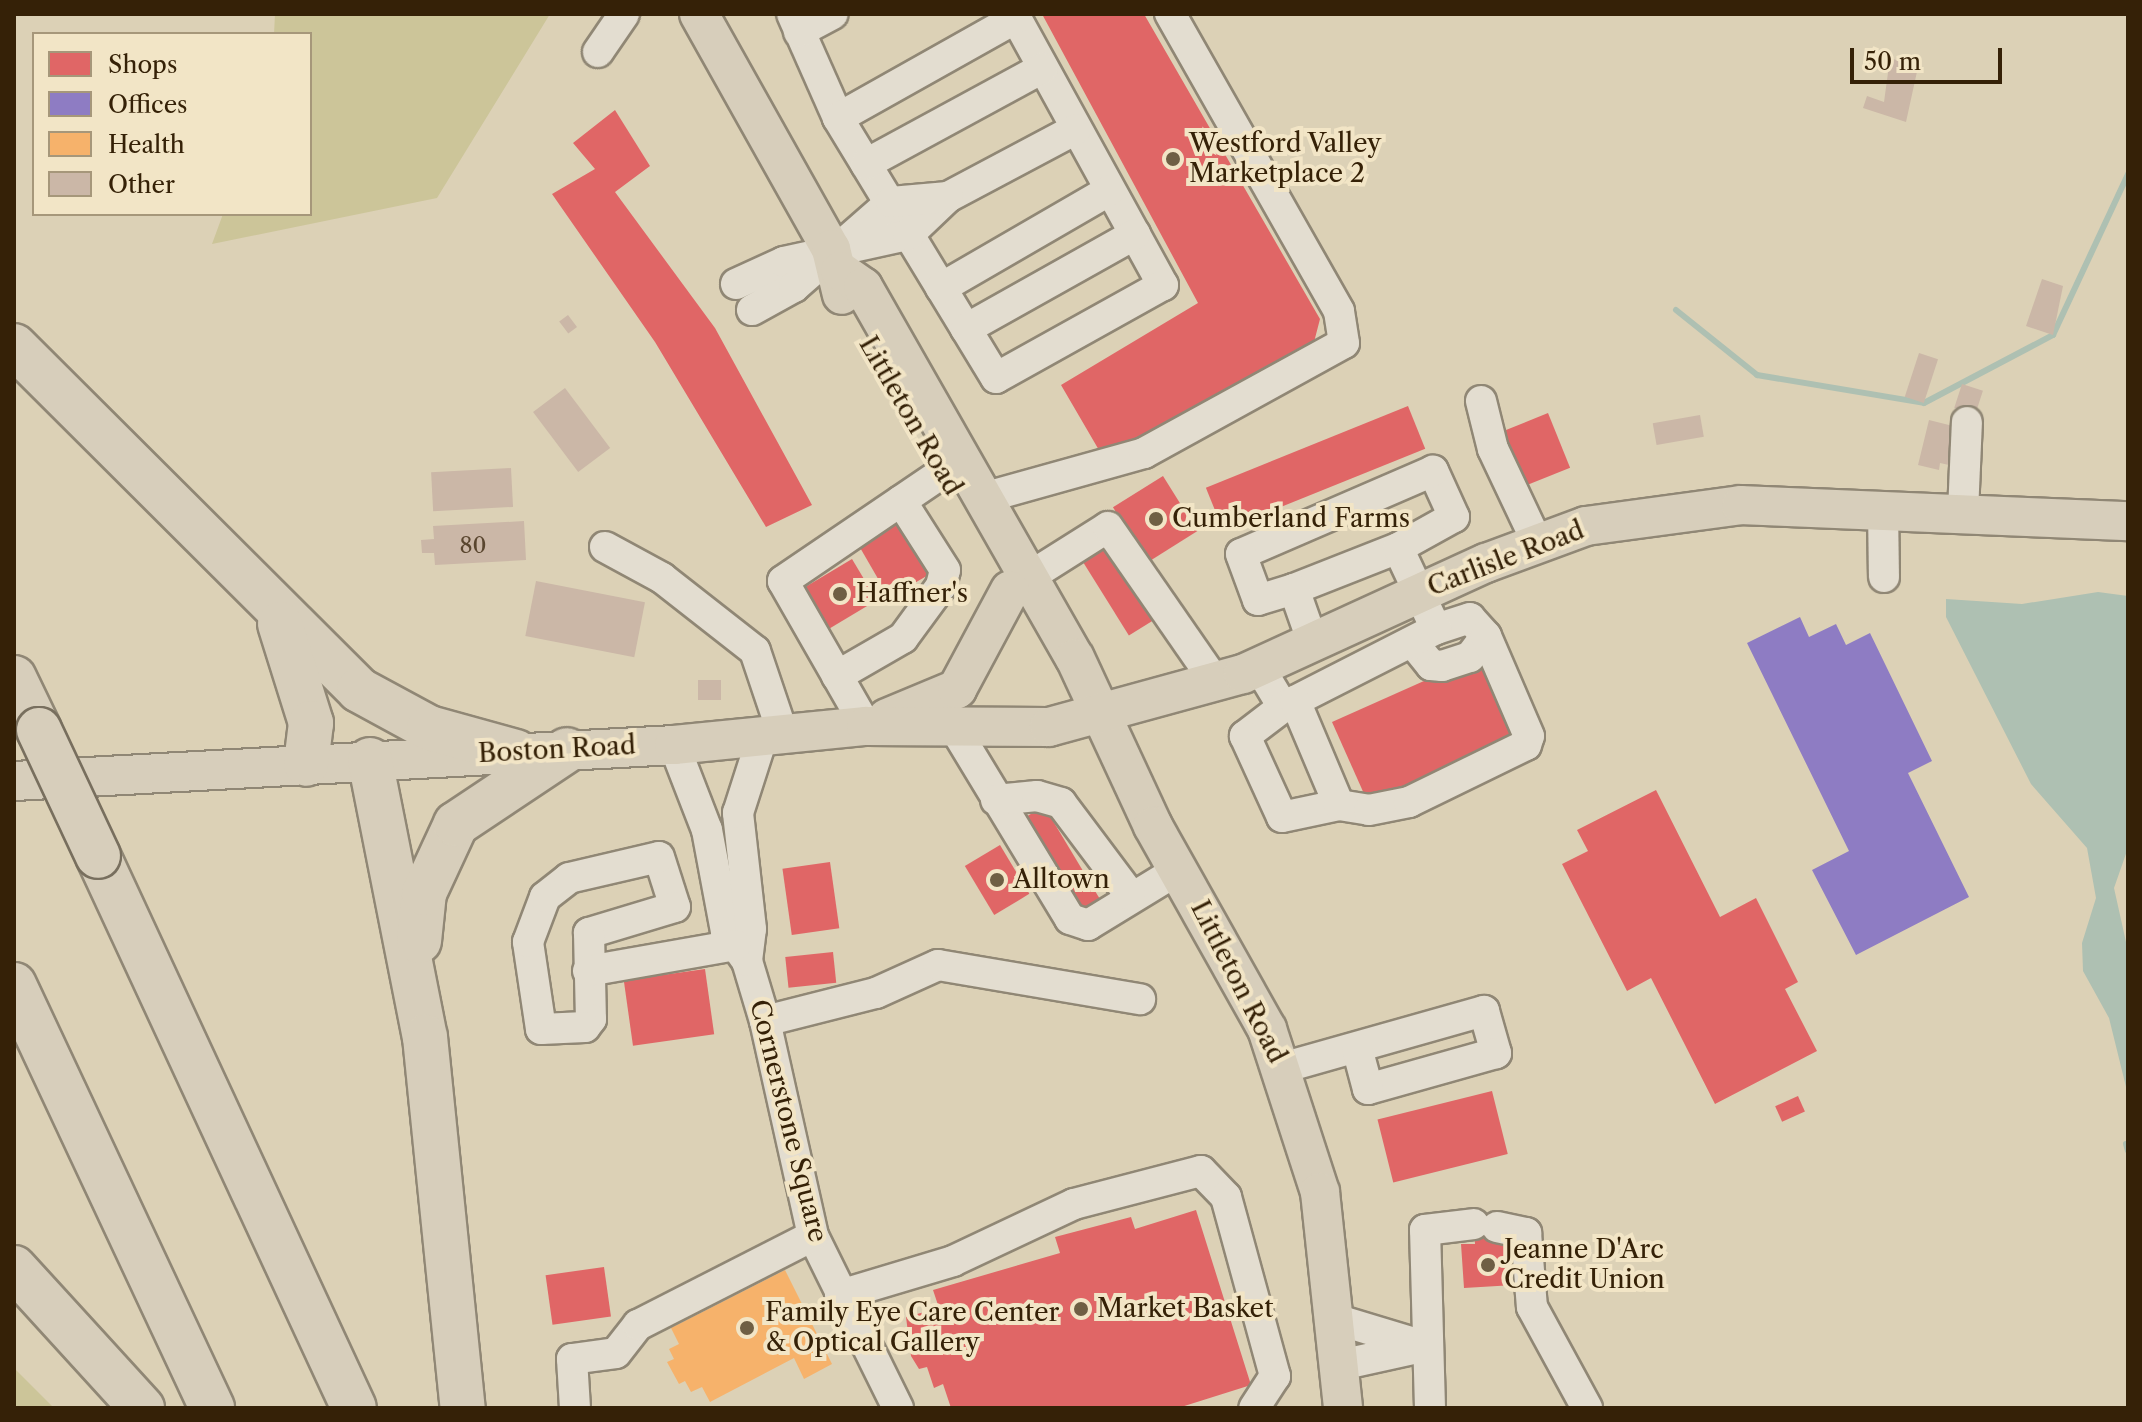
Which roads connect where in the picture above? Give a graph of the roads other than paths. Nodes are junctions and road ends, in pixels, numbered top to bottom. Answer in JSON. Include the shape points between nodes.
{"nodes":[{"id":1,"x":624,"y":14,"type":"edge"},
{"id":2,"x":699,"y":14,"type":"edge"},
{"id":3,"x":833,"y":14,"type":"edge"},
{"id":4,"x":1170,"y":14,"type":"edge"},
{"id":5,"x":796,"y":23,"type":"edge"},
{"id":6,"x":598,"y":52,"type":"dead end"},
{"id":7,"x":1043,"y":68,"type":"junction"},
{"id":8,"x":838,"y":118,"type":"junction"},
{"id":9,"x":1076,"y":129,"type":"junction"},
{"id":10,"x":866,"y":164,"type":"junction"},
{"id":11,"x":1110,"y":190,"type":"junction"},
{"id":12,"x":948,"y":197,"type":"junction"},
{"id":13,"x":891,"y":202,"type":"junction"},
{"id":14,"x":1135,"y":234,"type":"junction"},
{"id":15,"x":908,"y":235,"type":"junction"},
{"id":16,"x":836,"y":260,"type":"junction"},
{"id":17,"x":736,"y":284,"type":"dead end"},
{"id":18,"x":941,"y":288,"type":"junction"},
{"id":19,"x":752,"y":310,"type":"dead end"},
{"id":20,"x":966,"y":329,"type":"junction"},
{"id":21,"x":14,"y":346,"type":"edge"},
{"id":22,"x":1481,"y":401,"type":"dead end"},
{"id":23,"x":1967,"y":422,"type":"dead end"},
{"id":24,"x":942,"y":473,"type":"junction"},
{"id":25,"x":983,"y":498,"type":"junction"},
{"id":26,"x":901,"y":501,"type":"junction"},
{"id":27,"x":1883,"y":508,"type":"junction"},
{"id":28,"x":1963,"y":512,"type":"junction"},
{"id":29,"x":2128,"y":521,"type":"edge"},
{"id":30,"x":1537,"y":542,"type":"junction"},
{"id":31,"x":605,"y":547,"type":"dead end"},
{"id":32,"x":1398,"y":548,"type":"junction"},
{"id":33,"x":1884,"y":577,"type":"dead end"},
{"id":34,"x":1019,"y":583,"type":"junction"},
{"id":35,"x":1294,"y":589,"type":"junction"},
{"id":36,"x":1419,"y":593,"type":"junction"},
{"id":37,"x":273,"y":608,"type":"junction"},
{"id":38,"x":1425,"y":637,"type":"junction"},
{"id":39,"x":1313,"y":643,"type":"junction"},
{"id":40,"x":1259,"y":667,"type":"junction"},
{"id":41,"x":837,"y":676,"type":"junction"},
{"id":42,"x":14,"y":678,"type":"edge"},
{"id":43,"x":1216,"y":683,"type":"junction"},
{"id":44,"x":1289,"y":704,"type":"junction"},
{"id":45,"x":1098,"y":716,"type":"junction"},
{"id":46,"x":952,"y":724,"type":"junction"},
{"id":47,"x":866,"y":726,"type":"junction"},
{"id":48,"x":773,"y":734,"type":"junction"},
{"id":49,"x":674,"y":745,"type":"junction"},
{"id":50,"x":567,"y":750,"type":"junction"},
{"id":51,"x":516,"y":752,"type":"junction"},
{"id":52,"x":370,"y":760,"type":"junction"},
{"id":53,"x":306,"y":764,"type":"junction"},
{"id":54,"x":14,"y":781,"type":"edge"},
{"id":55,"x":996,"y":800,"type":"junction"},
{"id":56,"x":1339,"y":805,"type":"junction"},
{"id":57,"x":1178,"y":870,"type":"junction"},
{"id":58,"x":1130,"y":895,"type":"junction"},
{"id":59,"x":741,"y":953,"type":"junction"},
{"id":60,"x":588,"y":971,"type":"junction"},
{"id":61,"x":14,"y":985,"type":"edge"},
{"id":62,"x":1140,"y":999,"type":"dead end"},
{"id":63,"x":419,"y":1003,"type":"junction"},
{"id":64,"x":765,"y":1021,"type":"junction"},
{"id":65,"x":1357,"y":1048,"type":"dead end"},
{"id":66,"x":1282,"y":1068,"type":"junction"},
{"id":67,"x":813,"y":1236,"type":"junction"},
{"id":68,"x":14,"y":1268,"type":"edge"},
{"id":69,"x":840,"y":1295,"type":"junction"},
{"id":70,"x":1335,"y":1319,"type":"junction"},
{"id":71,"x":1427,"y":1347,"type":"junction"},
{"id":72,"x":1337,"y":1394,"type":"edge"},
{"id":73,"x":142,"y":1408,"type":"edge"},
{"id":74,"x":212,"y":1408,"type":"edge"},
{"id":75,"x":354,"y":1408,"type":"edge"},
{"id":76,"x":463,"y":1408,"type":"edge"},
{"id":77,"x":575,"y":1408,"type":"edge"},
{"id":78,"x":898,"y":1408,"type":"edge"},
{"id":79,"x":1254,"y":1408,"type":"edge"},
{"id":80,"x":1430,"y":1408,"type":"edge"},
{"id":81,"x":1587,"y":1408,"type":"edge"}],
"edges":[{"from":1,"to":6,"type":"lane"},
{"from":2,"to":16,"type":"main road","name":"Littleton Road"},
{"from":3,"to":5,"type":"lane"},
{"from":4,"to":25,"type":"lane","via":[[1339,311],[1344,343],[1144,453]]},
{"from":5,"to":8,"type":"lane"},
{"from":7,"to":8,"type":"lane","via":[[1016,18]]},
{"from":7,"to":9,"type":"lane"},
{"from":7,"to":10,"type":"lane"},
{"from":8,"to":10,"type":"lane"},
{"from":9,"to":11,"type":"lane"},
{"from":9,"to":12,"type":"lane"},
{"from":10,"to":13,"type":"lane"},
{"from":11,"to":14,"type":"lane"},
{"from":11,"to":18,"type":"lane"},
{"from":12,"to":13,"type":"lane"},
{"from":12,"to":15,"type":"lane"},
{"from":13,"to":15,"type":"lane"},
{"from":13,"to":16,"type":"lane"},
{"from":14,"to":20,"type":"lane"},
{"from":14,"to":20,"type":"lane","via":[[1163,285],[996,378]]},
{"from":15,"to":16,"type":"lane"},
{"from":15,"to":18,"type":"lane"},
{"from":16,"to":17,"type":"lane"},
{"from":16,"to":19,"type":"lane"},
{"from":16,"to":24,"type":"main road","name":"Littleton Road","via":[[843,301]]},
{"from":16,"to":25,"type":"main road","name":"Littleton Road","via":[[863,287]]},
{"from":18,"to":20,"type":"lane"},
{"from":21,"to":37,"type":"highway"},
{"from":22,"to":30,"type":"lane","via":[[1493,449]]},
{"from":23,"to":28,"type":"lane"},
{"from":24,"to":26,"type":"lane"},
{"from":24,"to":34,"type":"main road","name":"Littleton Road"},
{"from":25,"to":34,"type":"main road","name":"Littleton Road"},
{"from":26,"to":41,"type":"lane","via":[[945,570],[941,586],[903,638]]},
{"from":26,"to":41,"type":"lane","via":[[783,581]]},
{"from":27,"to":28,"type":"main road","name":"Carlisle Road"},
{"from":27,"to":30,"type":"main road","name":"Carlisle Road","via":[[1741,505],[1658,513]]},
{"from":27,"to":33,"type":"lane"},
{"from":28,"to":29,"type":"main road","name":"Carlisle Road"},
{"from":30,"to":36,"type":"main road","name":"Carlisle Road"},
{"from":31,"to":48,"type":"lane","via":[[662,578],[755,651]]},
{"from":32,"to":35,"type":"lane"},
{"from":32,"to":35,"type":"lane","via":[[1454,517],[1433,471],[1241,554],[1258,600]]},
{"from":32,"to":36,"type":"lane"},
{"from":34,"to":43,"type":"lane","via":[[1108,527]]},
{"from":34,"to":45,"type":"main road","name":"Littleton Road"},
{"from":34,"to":47,"type":"main road","via":[[957,689]]},
{"from":35,"to":39,"type":"lane"},
{"from":36,"to":38,"type":"lane"},
{"from":36,"to":39,"type":"main road","name":"Carlisle Road"},
{"from":37,"to":51,"type":"highway","via":[[330,666],[392,712]]},
{"from":37,"to":53,"type":"highway","via":[[305,691]]},
{"from":38,"to":44,"type":"lane"},
{"from":38,"to":56,"type":"lane","via":[[1431,665],[1442,666],[1470,657],[1486,636],[1529,736],[1526,745],[1409,802],[1369,810]]},
{"from":39,"to":40,"type":"main road","name":"Carlisle Road"},
{"from":40,"to":43,"type":"main road","name":"Carlisle Road"},
{"from":40,"to":44,"type":"lane"},
{"from":41,"to":47,"type":"lane"},
{"from":42,"to":75,"type":"highway","bridge":true},
{"from":43,"to":45,"type":"main road","name":"Carlisle Road"},
{"from":44,"to":56,"type":"lane"},
{"from":44,"to":56,"type":"lane","via":[[1245,736],[1282,817]]},
{"from":45,"to":46,"type":"main road","name":"Boston Road","via":[[1049,727]]},
{"from":45,"to":57,"type":"main road","name":"Littleton Road"},
{"from":46,"to":47,"type":"main road","name":"Boston Road"},
{"from":46,"to":55,"type":"lane"},
{"from":47,"to":48,"type":"main road","name":"Boston Road"},
{"from":48,"to":49,"type":"main road","name":"Boston Road"},
{"from":48,"to":59,"type":"lane","name":"Cornerstone Square","via":[[738,813],[751,929]]},
{"from":49,"to":50,"type":"main road","name":"Boston Road"},
{"from":49,"to":59,"type":"lane","name":"Cornerstone Square","via":[[707,830],[726,932]]},
{"from":50,"to":51,"type":"main road","name":"Boston Road"},
{"from":50,"to":63,"type":"highway","via":[[485,799],[440,851],[419,925]]},
{"from":51,"to":52,"type":"main road","name":"Boston Road"},
{"from":52,"to":53,"type":"main road","name":"Boston Road"},
{"from":52,"to":63,"type":"highway"},
{"from":53,"to":54,"type":"main road","name":"Boston Road"},
{"from":55,"to":58,"type":"lane","via":[[1037,796],[1061,803]]},
{"from":55,"to":58,"type":"lane","via":[[1070,919],[1088,925]]},
{"from":57,"to":58,"type":"lane"},
{"from":57,"to":66,"type":"main road","name":"Littleton Road","via":[[1243,980]]},
{"from":59,"to":60,"type":"lane"},
{"from":59,"to":64,"type":"lane","name":"Cornerstone Square"},
{"from":60,"to":60,"type":"lane","via":[[589,933],[675,907],[659,857],[569,878],[545,897],[528,942],[541,1029],[585,1027]]},
{"from":61,"to":74,"type":"highway"},
{"from":62,"to":64,"type":"lane","via":[[938,965],[876,993]]},
{"from":63,"to":76,"type":"highway"},
{"from":64,"to":67,"type":"lane","name":"Cornerstone Square"},
{"from":65,"to":66,"type":"lane"},
{"from":66,"to":70,"type":"main road","name":"Littleton Road","via":[[1320,1192]]},
{"from":67,"to":69,"type":"lane","name":"Cornerstone Square"},
{"from":67,"to":77,"type":"lane","via":[[638,1325],[616,1353],[572,1359]]},
{"from":68,"to":73,"type":"highway"},
{"from":69,"to":78,"type":"lane","name":"Cornerstone Square"},
{"from":69,"to":79,"type":"lane","via":[[953,1261],[1074,1204],[1201,1171],[1226,1197],[1275,1376]]},
{"from":70,"to":71,"type":"lane"},
{"from":70,"to":72,"type":"main road","name":"Littleton Road"},
{"from":71,"to":72,"type":"lane"},
{"from":71,"to":80,"type":"lane"},
{"from":71,"to":81,"type":"lane","via":[[1425,1230],[1486,1226],[1526,1233],[1532,1307]]}]}
